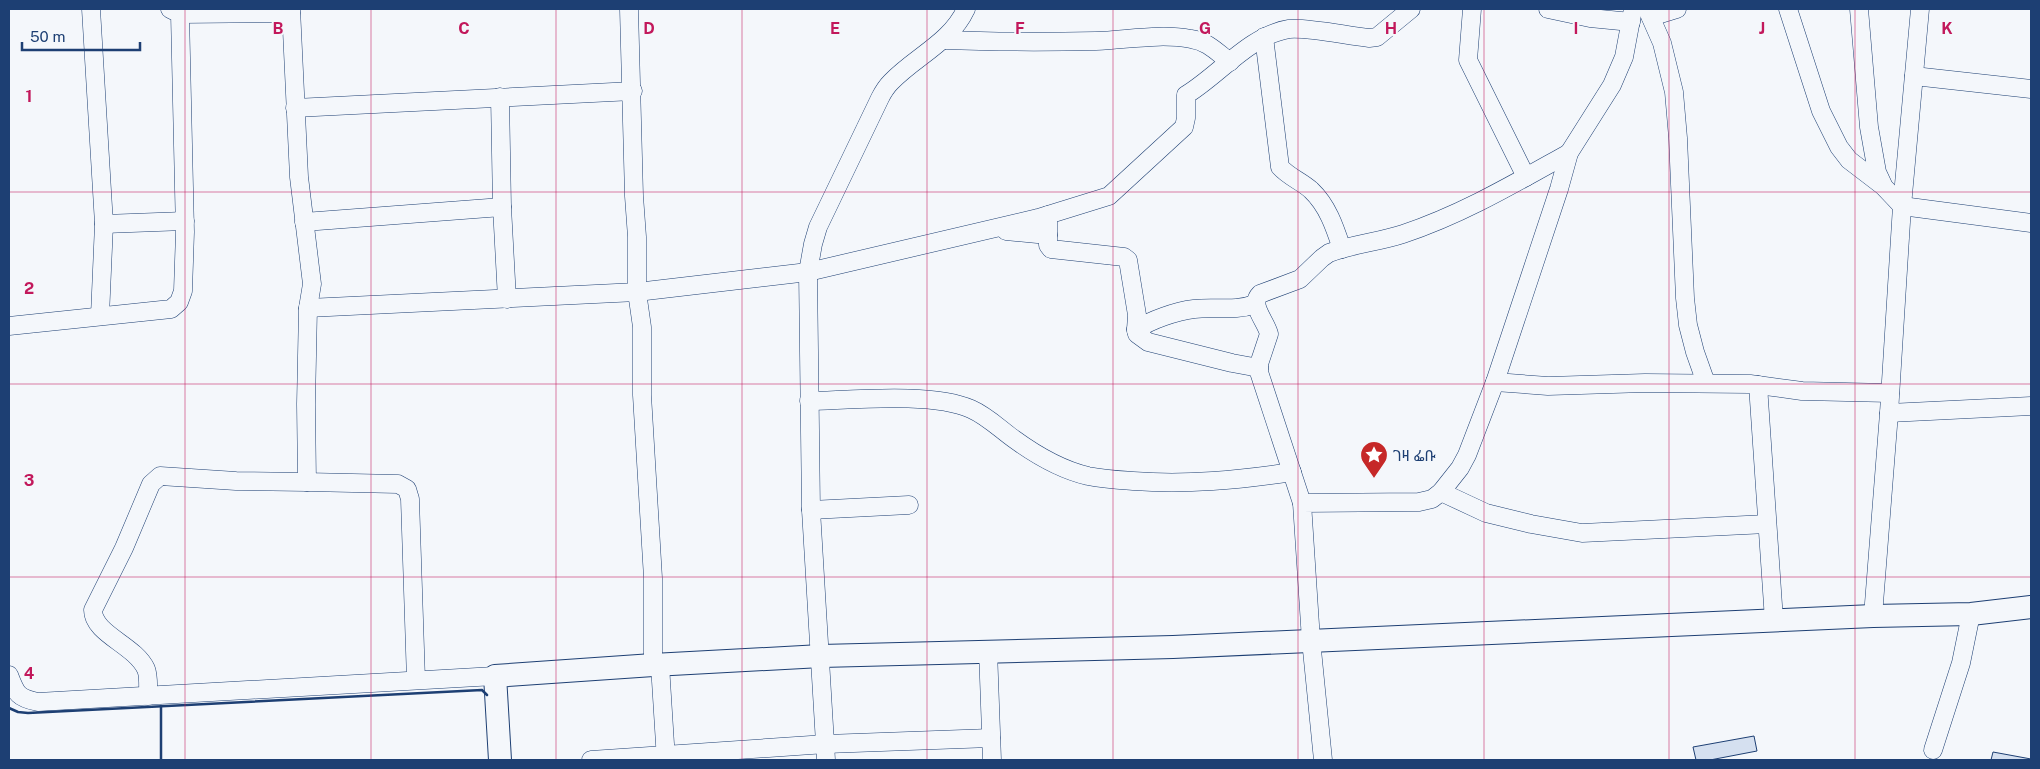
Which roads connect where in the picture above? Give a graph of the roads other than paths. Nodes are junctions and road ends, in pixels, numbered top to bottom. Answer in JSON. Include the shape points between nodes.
{"nodes":[{"id":1,"x":91,"y":9,"type":"edge"},
{"id":2,"x":629,"y":9,"type":"edge"},
{"id":3,"x":966,"y":9,"type":"edge"},
{"id":4,"x":1411,"y":9,"type":"edge"},
{"id":5,"x":1472,"y":9,"type":"edge"},
{"id":6,"x":1548,"y":9,"type":"edge"},
{"id":7,"x":1677,"y":9,"type":"edge"},
{"id":8,"x":1788,"y":9,"type":"edge"},
{"id":9,"x":1859,"y":9,"type":"edge"},
{"id":10,"x":1920,"y":9,"type":"edge"},
{"id":11,"x":175,"y":11,"type":"edge"},
{"id":12,"x":291,"y":11,"type":"edge"},
{"id":13,"x":1649,"y":13,"type":"edge"},
{"id":14,"x":1632,"y":16,"type":"edge"},
{"id":15,"x":1264,"y":38,"type":"junction"},
{"id":16,"x":944,"y":40,"type":"junction"},
{"id":17,"x":1230,"y":62,"type":"junction"},
{"id":18,"x":1914,"y":76,"type":"junction"},
{"id":19,"x":2031,"y":89,"type":"edge"},
{"id":20,"x":633,"y":91,"type":"junction"},
{"id":21,"x":500,"y":97,"type":"junction"},
{"id":22,"x":295,"y":108,"type":"junction"},
{"id":23,"x":1569,"y":153,"type":"junction"},
{"id":24,"x":1526,"y":178,"type":"junction"},
{"id":25,"x":1884,"y":187,"type":"junction"},
{"id":26,"x":1902,"y":206,"type":"junction"},
{"id":27,"x":502,"y":207,"type":"junction"},
{"id":28,"x":1048,"y":215,"type":"junction"},
{"id":29,"x":185,"y":221,"type":"junction"},
{"id":30,"x":304,"y":222,"type":"junction"},
{"id":31,"x":2031,"y":223,"type":"edge"},
{"id":32,"x":104,"y":224,"type":"junction"},
{"id":33,"x":992,"y":230,"type":"junction"},
{"id":34,"x":1048,"y":235,"type":"junction"},
{"id":35,"x":1342,"y":249,"type":"junction"},
{"id":36,"x":808,"y":272,"type":"junction"},
{"id":37,"x":637,"y":292,"type":"junction"},
{"id":38,"x":507,"y":299,"type":"junction"},
{"id":39,"x":1255,"y":304,"type":"junction"},
{"id":40,"x":308,"y":308,"type":"junction"},
{"id":41,"x":100,"y":316,"type":"junction"},
{"id":42,"x":9,"y":326,"type":"edge"},
{"id":43,"x":1136,"y":330,"type":"junction"},
{"id":44,"x":1259,"y":368,"type":"junction"},
{"id":45,"x":1495,"y":382,"type":"junction"},
{"id":46,"x":1706,"y":383,"type":"junction"},
{"id":47,"x":1758,"y":385,"type":"junction"},
{"id":48,"x":1890,"y":393,"type":"junction"},
{"id":49,"x":809,"y":401,"type":"junction"},
{"id":50,"x":2031,"y":406,"type":"edge"},
{"id":51,"x":1890,"y":413,"type":"junction"},
{"id":52,"x":1292,"y":472,"type":"junction"},
{"id":53,"x":307,"y":482,"type":"junction"},
{"id":54,"x":1440,"y":492,"type":"junction"},
{"id":55,"x":1302,"y":503,"type":"junction"},
{"id":56,"x":910,"y":505,"type":"dead end"},
{"id":57,"x":811,"y":510,"type":"junction"},
{"id":58,"x":1767,"y":524,"type":"junction"},
{"id":59,"x":2031,"y":607,"type":"edge"},
{"id":60,"x":1972,"y":614,"type":"junction"},
{"id":61,"x":1873,"y":616,"type":"junction"},
{"id":62,"x":1774,"y":620,"type":"junction"},
{"id":63,"x":1310,"y":640,"type":"junction"},
{"id":64,"x":988,"y":650,"type":"junction"},
{"id":65,"x":821,"y":656,"type":"junction"},
{"id":66,"x":657,"y":665,"type":"junction"},
{"id":67,"x":9,"y":674,"type":"edge"},
{"id":68,"x":495,"y":676,"type":"junction"},
{"id":69,"x":416,"y":680,"type":"junction"},
{"id":70,"x":148,"y":696,"type":"junction"},
{"id":71,"x":991,"y":738,"type":"junction"},
{"id":72,"x":1932,"y":750,"type":"dead end"},
{"id":73,"x":826,"y":752,"type":"edge"},
{"id":74,"x":666,"y":758,"type":"edge"},
{"id":75,"x":500,"y":760,"type":"edge"},
{"id":76,"x":591,"y":760,"type":"edge"},
{"id":77,"x":992,"y":760,"type":"edge"},
{"id":78,"x":1323,"y":760,"type":"edge"}],
"edges":[{"from":1,"to":32,"type":"street"},
{"from":2,"to":20,"type":"street"},
{"from":3,"to":16,"type":"street","via":[[960,22]]},
{"from":4,"to":15,"type":"street","via":[[1377,37],[1289,29]]},
{"from":5,"to":24,"type":"street","via":[[1468,60]]},
{"from":6,"to":14,"type":"street","via":[[1590,18]]},
{"from":7,"to":13,"type":"street"},
{"from":8,"to":25,"type":"street","via":[[1816,98],[1839,146],[1849,160]]},
{"from":9,"to":25,"type":"street","via":[[1869,127],[1877,172]]},
{"from":10,"to":18,"type":"street"},
{"from":11,"to":12,"type":"street"},
{"from":11,"to":29,"type":"street"},
{"from":12,"to":22,"type":"street"},
{"from":13,"to":46,"type":"street","via":[[1662,43],[1674,92],[1685,298],[1694,352]]},
{"from":14,"to":23,"type":"street","via":[[1624,57],[1612,85]]},
{"from":15,"to":17,"type":"street"},
{"from":15,"to":35,"type":"street","via":[[1280,167],[1323,202]]},
{"from":16,"to":17,"type":"street","via":[[1098,41],[1175,36],[1208,44]]},
{"from":16,"to":36,"type":"street","via":[[891,82],[880,98],[818,227]]},
{"from":17,"to":28,"type":"street","via":[[1186,95],[1184,127],[1109,196]]},
{"from":18,"to":19,"type":"street"},
{"from":18,"to":26,"type":"street"},
{"from":20,"to":21,"type":"street"},
{"from":20,"to":37,"type":"street"},
{"from":21,"to":22,"type":"street"},
{"from":21,"to":27,"type":"street"},
{"from":22,"to":30,"type":"street"},
{"from":23,"to":24,"type":"street"},
{"from":23,"to":45,"type":"street"},
{"from":24,"to":35,"type":"street","via":[[1448,217],[1402,235]]},
{"from":25,"to":26,"type":"street"},
{"from":26,"to":31,"type":"street"},
{"from":26,"to":48,"type":"street"},
{"from":27,"to":30,"type":"street"},
{"from":27,"to":38,"type":"street"},
{"from":28,"to":33,"type":"street"},
{"from":28,"to":34,"type":"street"},
{"from":29,"to":32,"type":"street"},
{"from":29,"to":41,"type":"street","via":[[183,291],[179,302],[171,308]]},
{"from":30,"to":40,"type":"street","via":[[312,284]]},
{"from":32,"to":41,"type":"street"},
{"from":33,"to":34,"type":"street"},
{"from":33,"to":36,"type":"street"},
{"from":34,"to":43,"type":"street","via":[[1051,249],[1128,260],[1137,315]]},
{"from":35,"to":39,"type":"street","via":[[1322,258],[1300,279],[1260,294]]},
{"from":36,"to":37,"type":"street"},
{"from":36,"to":49,"type":"street"},
{"from":37,"to":38,"type":"street"},
{"from":37,"to":66,"type":"street","via":[[642,327],[642,395]]},
{"from":38,"to":40,"type":"street"},
{"from":39,"to":43,"type":"street","via":[[1243,308],[1194,309],[1147,322]]},
{"from":39,"to":44,"type":"street","via":[[1269,334]]},
{"from":40,"to":53,"type":"street"},
{"from":41,"to":42,"type":"street"},
{"from":43,"to":44,"type":"street","via":[[1148,342]]},
{"from":44,"to":52,"type":"street"},
{"from":45,"to":46,"type":"street","via":[[1548,386]]},
{"from":45,"to":54,"type":"street","via":[[1467,455]]},
{"from":46,"to":47,"type":"street"},
{"from":47,"to":48,"type":"street","via":[[1802,391]]},
{"from":47,"to":58,"type":"street"},
{"from":48,"to":51,"type":"street"},
{"from":49,"to":52,"type":"street","via":[[925,400],[970,408],[1052,463],[1088,476],[1156,483],[1206,483]]},
{"from":49,"to":57,"type":"street"},
{"from":50,"to":51,"type":"street"},
{"from":51,"to":61,"type":"street"},
{"from":52,"to":55,"type":"street"},
{"from":53,"to":69,"type":"street","via":[[398,484],[407,489],[410,499]]},
{"from":53,"to":70,"type":"street","via":[[160,476],[151,484],[93,610],[96,623],[124,644],[145,667]]},
{"from":54,"to":55,"type":"street","via":[[1432,499],[1419,502]]},
{"from":54,"to":58,"type":"street","via":[[1486,513],[1582,532]]},
{"from":55,"to":63,"type":"street"},
{"from":56,"to":57,"type":"street"},
{"from":57,"to":65,"type":"street"},
{"from":58,"to":62,"type":"street"},
{"from":59,"to":60,"type":"main road"},
{"from":60,"to":61,"type":"main road"},
{"from":60,"to":72,"type":"street","via":[[1959,672]]},
{"from":61,"to":62,"type":"main road"},
{"from":62,"to":63,"type":"main road"},
{"from":63,"to":64,"type":"main road"},
{"from":63,"to":78,"type":"street"},
{"from":64,"to":65,"type":"main road"},
{"from":64,"to":71,"type":"street"},
{"from":65,"to":66,"type":"main road"},
{"from":65,"to":73,"type":"street"},
{"from":66,"to":68,"type":"main road"},
{"from":66,"to":74,"type":"street"},
{"from":67,"to":70,"type":"street","via":[[16,693],[25,700]]},
{"from":68,"to":69,"type":"street"},
{"from":68,"to":75,"type":"main road"},
{"from":69,"to":70,"type":"street"},
{"from":71,"to":73,"type":"street"},
{"from":71,"to":77,"type":"street"},
{"from":73,"to":74,"type":"street"},
{"from":74,"to":76,"type":"street"}]}
